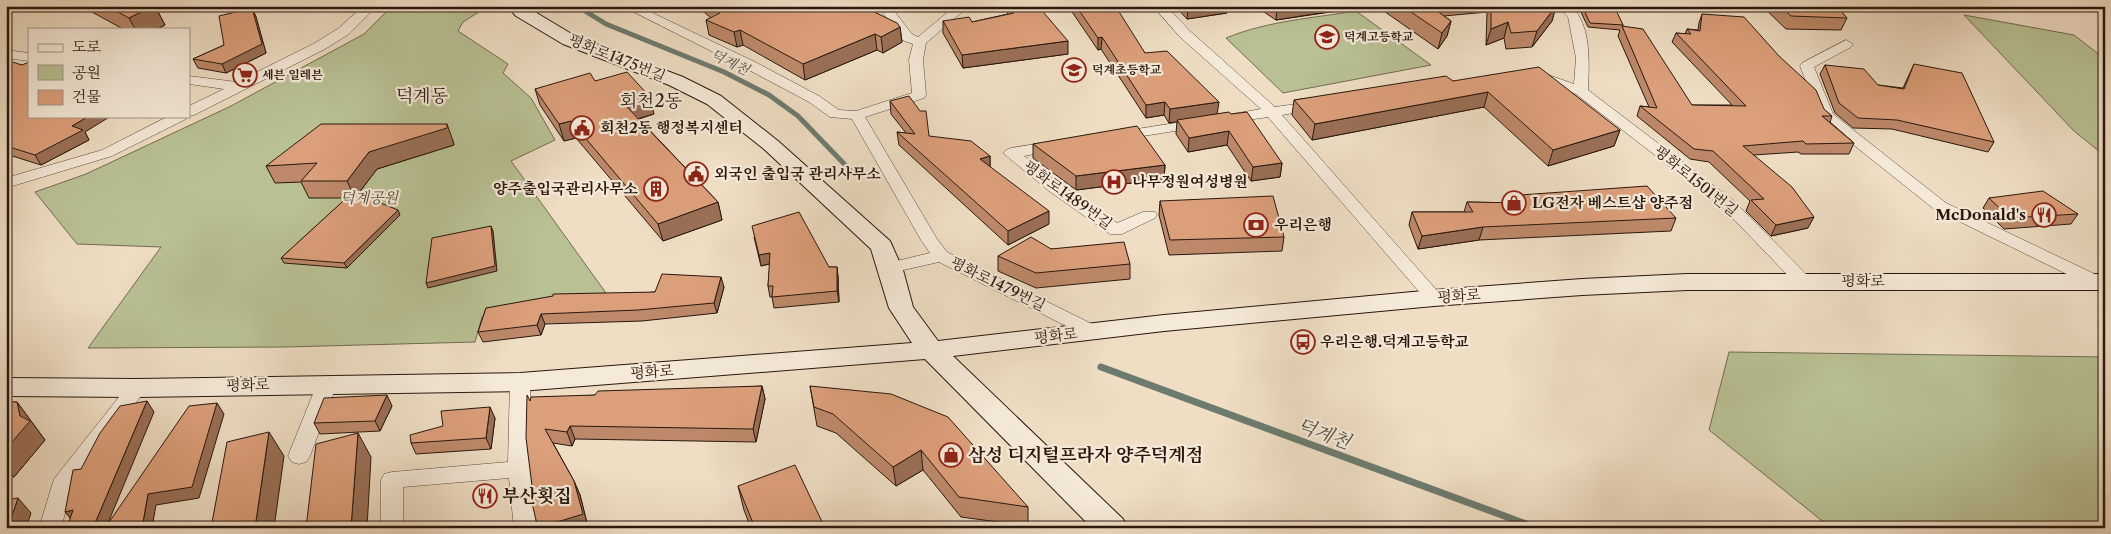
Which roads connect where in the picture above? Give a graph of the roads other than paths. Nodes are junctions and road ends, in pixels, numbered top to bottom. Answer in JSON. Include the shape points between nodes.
{"nodes":[{"id":1,"x":371,"y":6,"type":"edge"},
{"id":2,"x":515,"y":6,"type":"edge"},
{"id":3,"x":628,"y":6,"type":"edge"},
{"id":4,"x":881,"y":6,"type":"edge"},
{"id":5,"x":963,"y":6,"type":"edge"},
{"id":6,"x":1159,"y":6,"type":"edge"},
{"id":7,"x":1564,"y":6,"type":"edge"},
{"id":8,"x":920,"y":42,"type":"junction"},
{"id":9,"x":1846,"y":44,"type":"dead end"},
{"id":10,"x":6,"y":54,"type":"edge"},
{"id":11,"x":28,"y":58,"type":"edge"},
{"id":12,"x":1520,"y":74,"type":"edge"},
{"id":13,"x":190,"y":80,"type":"edge"},
{"id":14,"x":239,"y":87,"type":"junction"},
{"id":15,"x":1581,"y":91,"type":"junction"},
{"id":16,"x":1329,"y":103,"type":"edge"},
{"id":17,"x":190,"y":112,"type":"edge"},
{"id":18,"x":1272,"y":112,"type":"junction"},
{"id":19,"x":857,"y":115,"type":"junction"},
{"id":20,"x":177,"y":118,"type":"edge"},
{"id":21,"x":1107,"y":138,"type":"edge"},
{"id":22,"x":1068,"y":144,"type":"edge"},
{"id":23,"x":6,"y":183,"type":"edge"},
{"id":24,"x":1149,"y":215,"type":"dead end"},
{"id":25,"x":941,"y":256,"type":"junction"},
{"id":26,"x":890,"y":268,"type":"junction"},
{"id":27,"x":1803,"y":281,"type":"junction"},
{"id":28,"x":2101,"y":282,"type":"edge"},
{"id":29,"x":1434,"y":298,"type":"junction"},
{"id":30,"x":1093,"y":332,"type":"junction"},
{"id":31,"x":931,"y":350,"type":"junction"},
{"id":32,"x":520,"y":382,"type":"junction"},
{"id":33,"x":327,"y":384,"type":"junction"},
{"id":34,"x":6,"y":387,"type":"edge"},
{"id":35,"x":137,"y":388,"type":"junction"},
{"id":36,"x":299,"y":456,"type":"dead end"},
{"id":37,"x":519,"y":469,"type":"junction"},
{"id":38,"x":50,"y":528,"type":"edge"},
{"id":39,"x":392,"y":528,"type":"edge"},
{"id":40,"x":525,"y":528,"type":"edge"},
{"id":41,"x":1112,"y":528,"type":"edge"}],
"edges":[{"from":1,"to":14,"type":"street","via":[[344,31],[320,46]]},
{"from":2,"to":26,"type":"main road","name":"평화로1475번길","via":[[569,40],[676,81],[714,100],[772,145],[882,246]]},
{"from":3,"to":19,"type":"street","via":[[750,65],[814,99],[835,114]]},
{"from":4,"to":8,"type":"street","via":[[888,10],[908,37]]},
{"from":5,"to":8,"type":"street"},
{"from":6,"to":18,"type":"street","via":[[1185,34]]},
{"from":7,"to":15,"type":"street","via":[[1574,16],[1582,58]]},
{"from":8,"to":19,"type":"street","via":[[916,60],[919,95]]},
{"from":9,"to":28,"type":"street","via":[[1807,66],[1826,116],[1940,206]]},
{"from":10,"to":11,"type":"street"},
{"from":12,"to":15,"type":"street","name":"평화로1501번길","via":[[1529,72]]},
{"from":13,"to":14,"type":"street"},
{"from":14,"to":17,"type":"street"},
{"from":15,"to":27,"type":"street","name":"평화로1501번길","via":[[1728,204]]},
{"from":16,"to":18,"type":"street"},
{"from":18,"to":21,"type":"street"},
{"from":18,"to":29,"type":"street"},
{"from":19,"to":25,"type":"street","name":"평화로1479번길"},
{"from":20,"to":23,"type":"street","via":[[107,153]]},
{"from":22,"to":24,"type":"street","name":"평화로1489번길","via":[[1011,153],[1116,230]]},
{"from":25,"to":26,"type":"street"},
{"from":25,"to":30,"type":"street","name":"평화로1479번길"},
{"from":26,"to":31,"type":"main road","name":"평화로1475번길","via":[[901,308]]},
{"from":27,"to":28,"type":"main road","name":"평화로"},
{"from":27,"to":29,"type":"main road","name":"평화로","via":[[1687,282]]},
{"from":29,"to":30,"type":"main road","name":"평화로"},
{"from":30,"to":31,"type":"main road","name":"평화로"},
{"from":31,"to":32,"type":"main road","name":"평화로"},
{"from":31,"to":41,"type":"main road","name":"평화로1475번길"},
{"from":32,"to":33,"type":"main road","name":"평화로"},
{"from":32,"to":37,"type":"street"},
{"from":33,"to":35,"type":"main road","name":"평화로"},
{"from":33,"to":36,"type":"street"},
{"from":34,"to":35,"type":"main road","name":"평화로"},
{"from":35,"to":38,"type":"street","via":[[62,486]]},
{"from":37,"to":39,"type":"street","via":[[392,480]]},
{"from":37,"to":40,"type":"street"}]}
